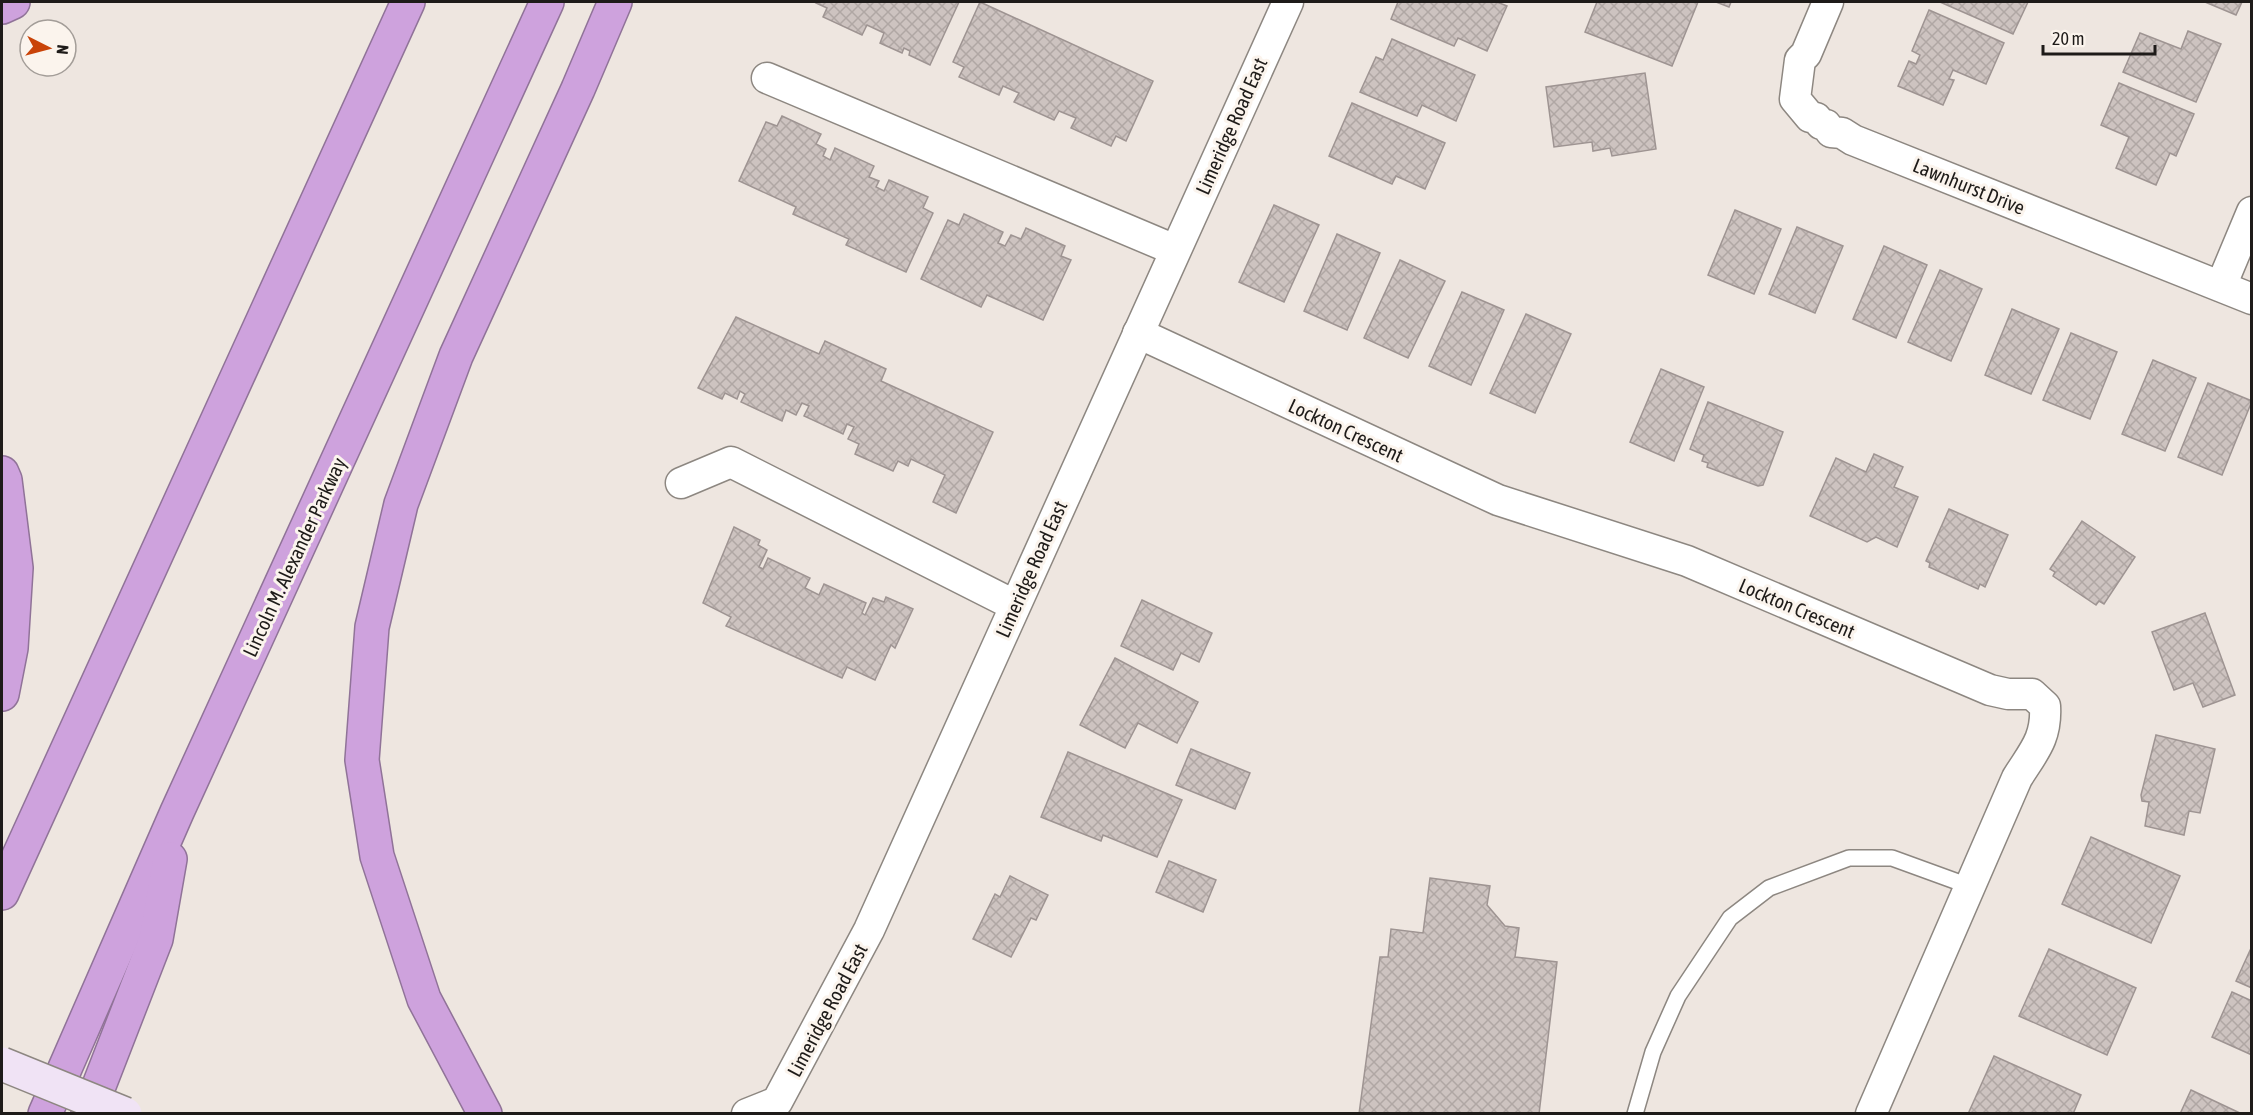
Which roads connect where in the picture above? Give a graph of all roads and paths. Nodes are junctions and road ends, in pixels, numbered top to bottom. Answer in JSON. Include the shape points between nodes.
{"nodes":[{"id":1,"x":13,"y":2,"type":"edge"},
{"id":2,"x":408,"y":2,"type":"edge"},
{"id":3,"x":547,"y":2,"type":"edge"},
{"id":4,"x":615,"y":2,"type":"edge"},
{"id":5,"x":1288,"y":2,"type":"edge"},
{"id":6,"x":1828,"y":2,"type":"edge"},
{"id":7,"x":2,"y":7,"type":"edge"},
{"id":8,"x":767,"y":78,"type":"dead end"},
{"id":9,"x":2252,"y":212,"type":"edge"},
{"id":10,"x":1175,"y":250,"type":"junction"},
{"id":11,"x":2221,"y":286,"type":"junction"},
{"id":12,"x":2252,"y":299,"type":"edge"},
{"id":13,"x":1138,"y":333,"type":"junction"},
{"id":14,"x":2,"y":473,"type":"edge"},
{"id":15,"x":681,"y":483,"type":"dead end"},
{"id":16,"x":1014,"y":604,"type":"junction"},
{"id":17,"x":2,"y":694,"type":"edge"},
{"id":18,"x":177,"y":812,"type":"junction"},
{"id":19,"x":1969,"y":886,"type":"junction"},
{"id":20,"x":2,"y":893,"type":"edge"},
{"id":21,"x":2,"y":1064,"type":"edge"},
{"id":22,"x":45,"y":1113,"type":"edge"},
{"id":23,"x":88,"y":1113,"type":"edge"},
{"id":24,"x":125,"y":1113,"type":"edge"},
{"id":25,"x":484,"y":1113,"type":"edge"},
{"id":26,"x":747,"y":1113,"type":"edge"},
{"id":27,"x":1635,"y":1113,"type":"edge"},
{"id":28,"x":1871,"y":1113,"type":"edge"}],
"edges":[{"from":1,"to":7,"type":"highway"},
{"from":2,"to":20,"type":"highway"},
{"from":3,"to":18,"type":"highway","name":"Lincoln M. Alexander Parkway"},
{"from":4,"to":25,"type":"highway","via":[[456,356],[401,504],[372,627],[362,760],[377,856],[424,999]]},
{"from":5,"to":10,"type":"street","name":"Limeridge Road East"},
{"from":6,"to":11,"type":"street","name":"Lawnhurst Drive","via":[[1800,60],[1795,99],[1810,117],[1831,132],[1842,133]]},
{"from":8,"to":10,"type":"street"},
{"from":9,"to":11,"type":"street"},
{"from":10,"to":13,"type":"street","name":"Limeridge Road East"},
{"from":11,"to":12,"type":"street","name":"Lawnhurst Drive"},
{"from":13,"to":16,"type":"street","name":"Limeridge Road East"},
{"from":13,"to":19,"type":"street","name":"Lockton Crescent","via":[[1498,500],[1687,561],[1990,690],[2032,694],[2045,706],[2046,724],[2016,778]]},
{"from":14,"to":17,"type":"highway","via":[[16,568],[11,648]]},
{"from":15,"to":16,"type":"street","via":[[731,462]]},
{"from":16,"to":26,"type":"street","name":"Limeridge Road East","via":[[869,930],[777,1102]]},
{"from":18,"to":22,"type":"highway","name":"Lincoln M. Alexander Parkway"},
{"from":18,"to":23,"type":"highway","via":[[156,939]]},
{"from":19,"to":27,"type":"lane","via":[[1892,858],[1849,858],[1769,888],[1730,918],[1678,996],[1653,1052]]},
{"from":19,"to":28,"type":"street","name":"Lockton Crescent"},
{"from":21,"to":24,"type":"main road","bridge":true}]}
